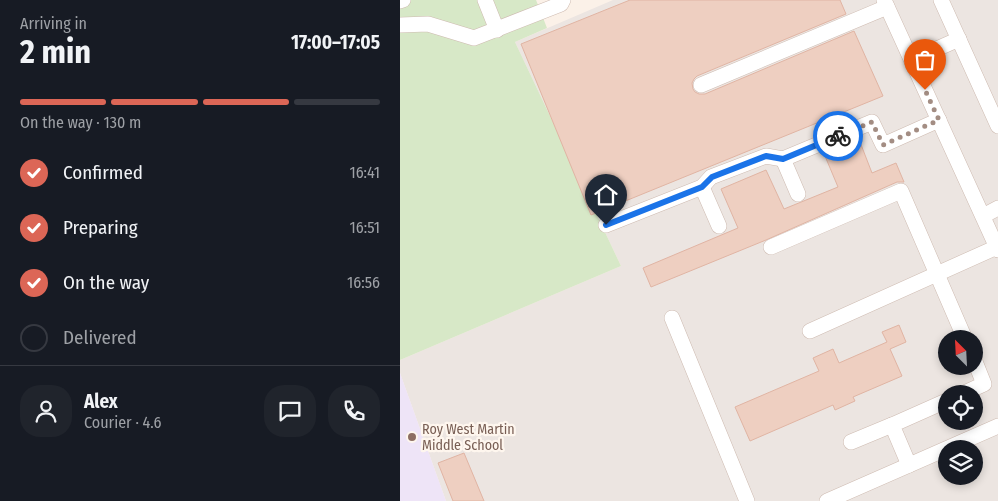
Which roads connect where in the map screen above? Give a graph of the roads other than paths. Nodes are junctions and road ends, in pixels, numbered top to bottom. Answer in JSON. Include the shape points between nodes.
{"nodes":[{"id":1,"x":485,"y":0,"type":"edge"},
{"id":2,"x":563,"y":0,"type":"edge"},
{"id":3,"x":941,"y":0,"type":"edge"},
{"id":4,"x":886,"y":3,"type":"edge"},
{"id":5,"x":400,"y":25,"type":"edge"},
{"id":6,"x":497,"y":30,"type":"junction"},
{"id":7,"x":959,"y":40,"type":"junction"},
{"id":8,"x":912,"y":60,"type":"junction"},
{"id":9,"x":701,"y":85,"type":"dead end"},
{"id":10,"x":939,"y":120,"type":"junction"},
{"id":11,"x":998,"y":126,"type":"edge"},
{"id":12,"x":783,"y":159,"type":"junction"},
{"id":13,"x":702,"y":187,"type":"junction"},
{"id":14,"x":798,"y":194,"type":"dead end"},
{"id":15,"x":998,"y":208,"type":"edge"},
{"id":16,"x":983,"y":216,"type":"junction"},
{"id":17,"x":606,"y":225,"type":"dead end"},
{"id":18,"x":719,"y":226,"type":"dead end"},
{"id":19,"x":771,"y":247,"type":"dead end"},
{"id":20,"x":997,"y":249,"type":"edge"},
{"id":21,"x":937,"y":274,"type":"junction"},
{"id":22,"x":672,"y":318,"type":"dead end"},
{"id":23,"x":961,"y":330,"type":"edge"},
{"id":24,"x":810,"y":331,"type":"dead end"},
{"id":25,"x":938,"y":405,"type":"edge"},
{"id":26,"x":892,"y":425,"type":"junction"},
{"id":27,"x":998,"y":426,"type":"edge"},
{"id":28,"x":851,"y":442,"type":"dead end"},
{"id":29,"x":909,"y":465,"type":"junction"},
{"id":30,"x":747,"y":501,"type":"edge"},
{"id":31,"x":827,"y":501,"type":"edge"}],
"edges":[{"from":1,"to":6,"type":"street"},
{"from":2,"to":6,"type":"street","via":[[561,4]]},
{"from":3,"to":7,"type":"street"},
{"from":4,"to":8,"type":"street"},
{"from":4,"to":9,"type":"street"},
{"from":5,"to":6,"type":"street","via":[[428,24],[474,38]]},
{"from":7,"to":8,"type":"street"},
{"from":7,"to":11,"type":"street"},
{"from":8,"to":10,"type":"street"},
{"from":10,"to":12,"type":"street","via":[[883,145],[872,122]]},
{"from":10,"to":16,"type":"street"},
{"from":12,"to":13,"type":"street","via":[[766,156],[712,177]]},
{"from":12,"to":14,"type":"street"},
{"from":13,"to":17,"type":"street"},
{"from":13,"to":18,"type":"street"},
{"from":15,"to":16,"type":"street"},
{"from":16,"to":20,"type":"street"},
{"from":19,"to":21,"type":"street","via":[[901,191]]},
{"from":20,"to":21,"type":"street"},
{"from":21,"to":23,"type":"street"},
{"from":21,"to":24,"type":"street"},
{"from":22,"to":30,"type":"street"},
{"from":25,"to":26,"type":"street"},
{"from":26,"to":28,"type":"street"},
{"from":26,"to":29,"type":"street"},
{"from":27,"to":29,"type":"street"},
{"from":29,"to":31,"type":"street"}]}
